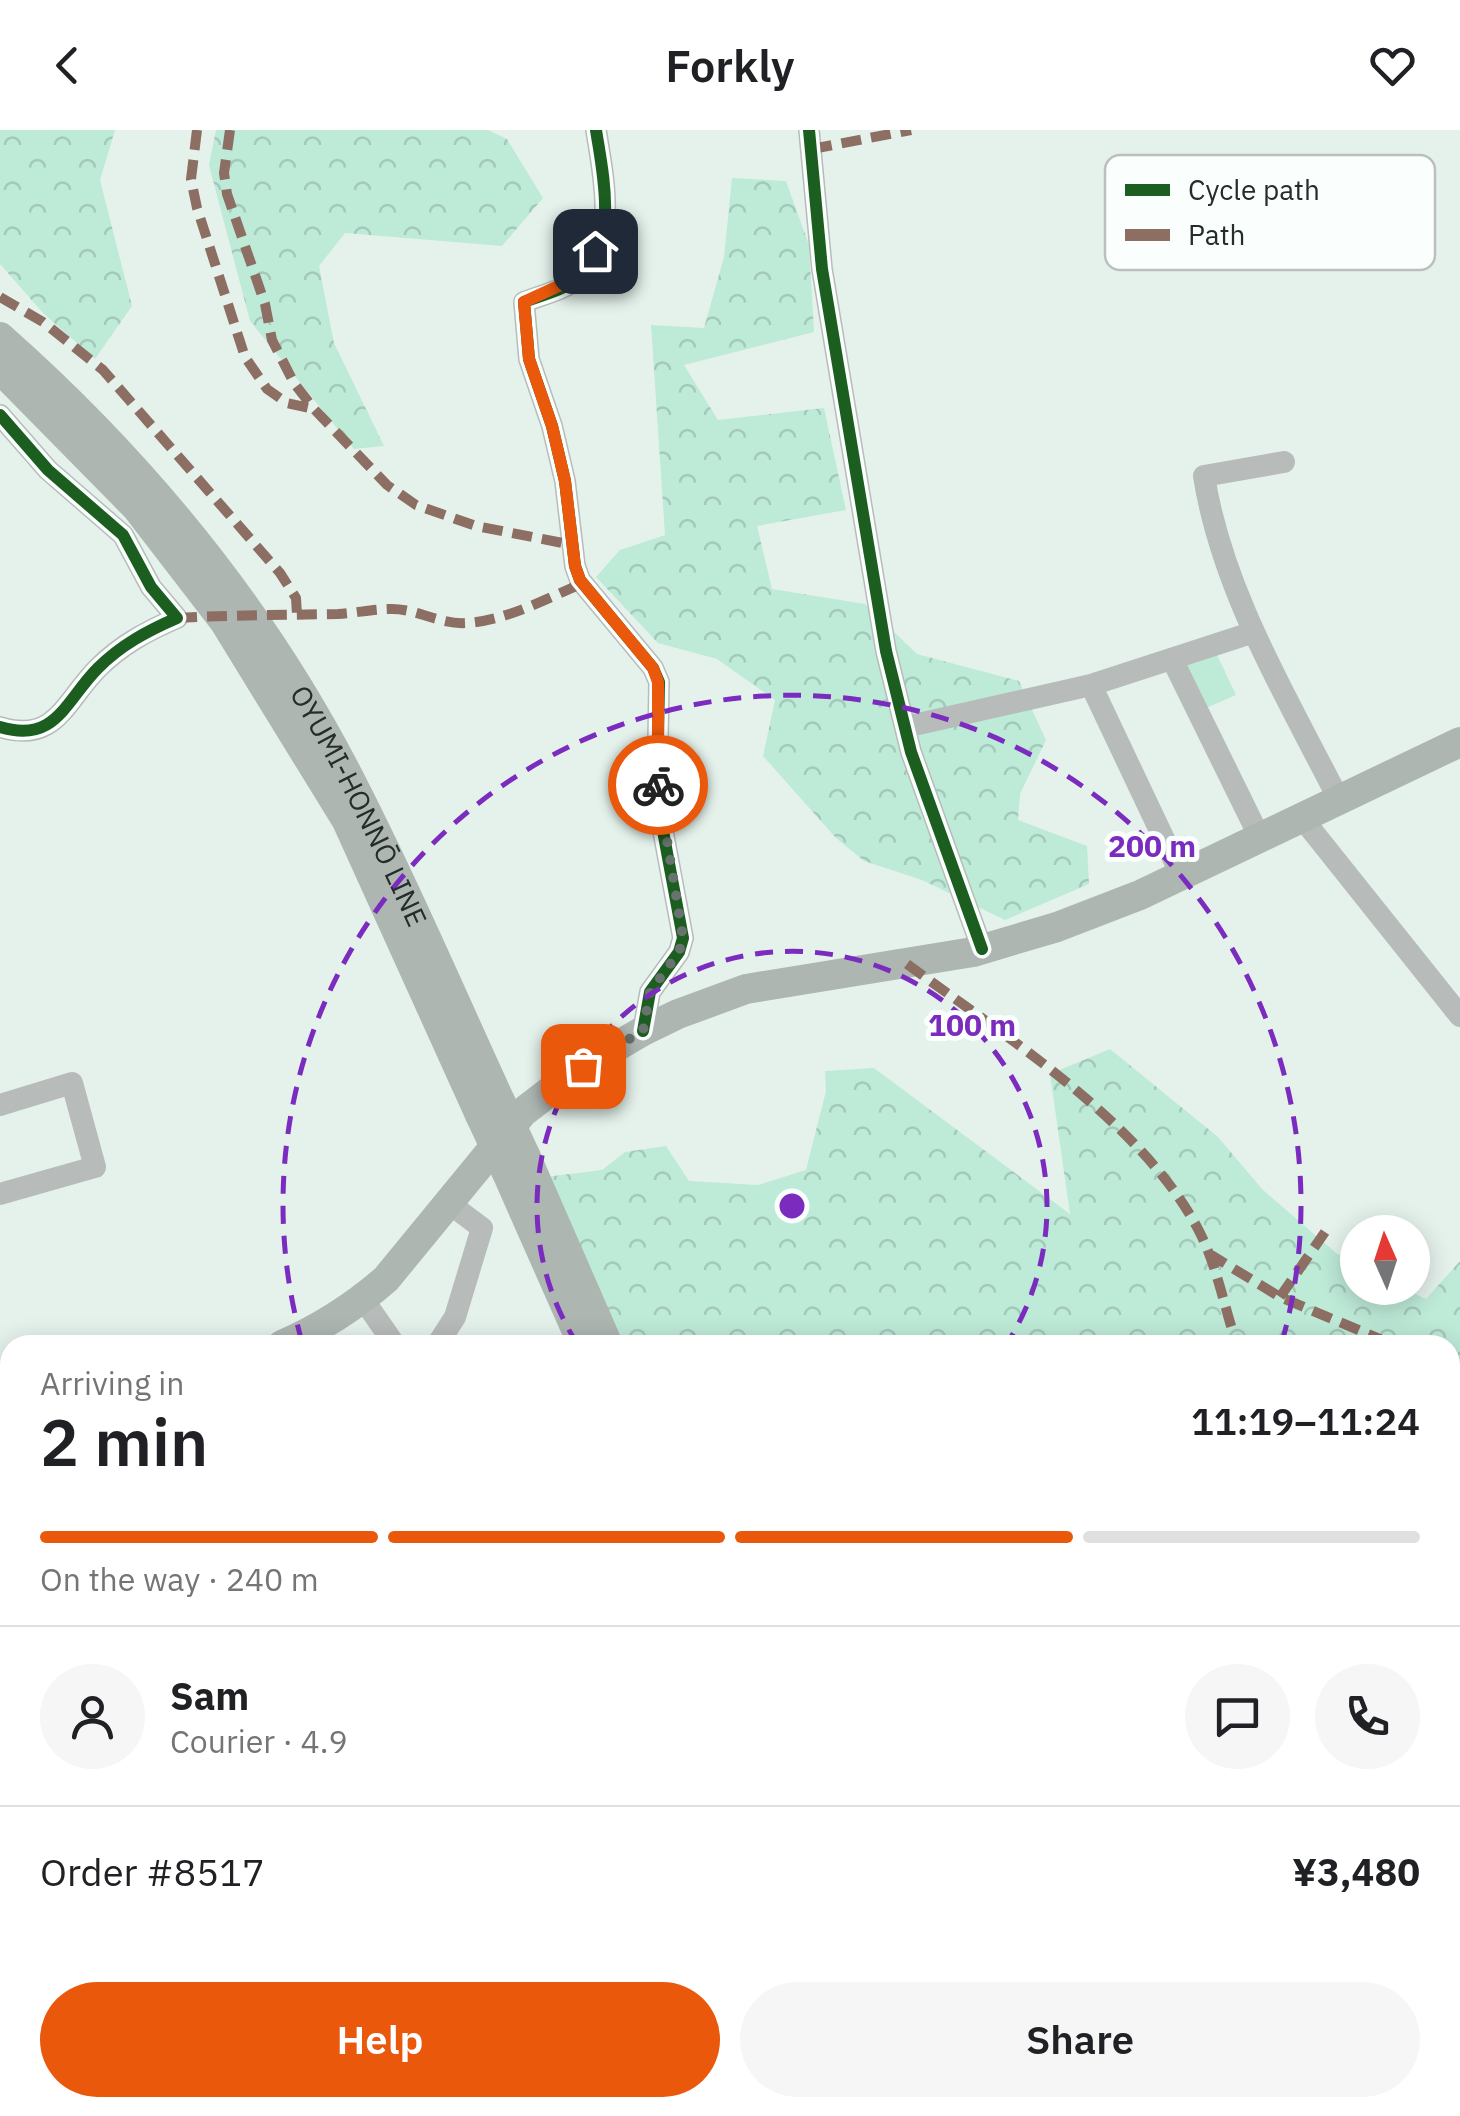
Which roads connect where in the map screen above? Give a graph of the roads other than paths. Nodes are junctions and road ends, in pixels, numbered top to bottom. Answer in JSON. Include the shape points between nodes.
{"nodes":[{"id":1,"x":596,"y":130,"type":"edge"},
{"id":2,"x":809,"y":130,"type":"edge"},
{"id":3,"x":0,"y":337,"type":"edge"},
{"id":4,"x":0,"y":369,"type":"edge"},
{"id":5,"x":0,"y":415,"type":"edge"},
{"id":6,"x":1284,"y":462,"type":"dead end"},
{"id":7,"x":1254,"y":632,"type":"junction"},
{"id":8,"x":1172,"y":658,"type":"junction"},
{"id":9,"x":1091,"y":686,"type":"junction"},
{"id":10,"x":0,"y":727,"type":"edge"},
{"id":11,"x":905,"y":728,"type":"junction"},
{"id":12,"x":1460,"y":742,"type":"edge"},
{"id":13,"x":1339,"y":800,"type":"junction"},
{"id":14,"x":1302,"y":818,"type":"junction"},
{"id":15,"x":1260,"y":838,"type":"junction"},
{"id":16,"x":1181,"y":876,"type":"junction"},
{"id":17,"x":982,"y":950,"type":"junction"},
{"id":18,"x":1460,"y":1016,"type":"edge"},
{"id":19,"x":643,"y":1031,"type":"junction"},
{"id":20,"x":0,"y":1105,"type":"edge"},
{"id":21,"x":491,"y":1109,"type":"junction"},
{"id":22,"x":516,"y":1164,"type":"junction"},
{"id":23,"x":0,"y":1194,"type":"edge"},
{"id":24,"x":450,"y":1204,"type":"junction"},
{"id":25,"x":364,"y":1299,"type":"junction"},
{"id":26,"x":305,"y":1335,"type":"edge"},
{"id":27,"x":388,"y":1335,"type":"edge"},
{"id":28,"x":444,"y":1335,"type":"edge"},
{"id":29,"x":579,"y":1335,"type":"edge"},
{"id":30,"x":603,"y":1335,"type":"edge"}],
"edges":[{"from":1,"to":19,"type":"street","via":[[608,204],[595,251],[580,276],[524,302],[529,359],[565,481],[575,566],[658,682],[658,799],[683,938],[650,992]]},
{"from":2,"to":11,"type":"street","via":[[822,269]]},
{"from":3,"to":21,"type":"main road","name":"OYUMI-HONNŌ LINE","via":[[155,493],[288,672],[344,769]]},
{"from":4,"to":21,"type":"main road","name":"OYUMI-HONNŌ LINE","via":[[137,508],[224,620],[348,822]]},
{"from":5,"to":10,"type":"street","via":[[48,470],[123,535],[177,618],[118,651],[52,722],[29,732]]},
{"from":6,"to":7,"type":"street","via":[[1204,476],[1211,518]]},
{"from":7,"to":8,"type":"street"},
{"from":7,"to":13,"type":"street"},
{"from":8,"to":9,"type":"street"},
{"from":8,"to":15,"type":"street"},
{"from":9,"to":11,"type":"street"},
{"from":9,"to":16,"type":"street"},
{"from":11,"to":17,"type":"street"},
{"from":12,"to":13,"type":"main road"},
{"from":13,"to":14,"type":"main road"},
{"from":14,"to":15,"type":"main road"},
{"from":14,"to":18,"type":"street"},
{"from":15,"to":16,"type":"main road"},
{"from":16,"to":17,"type":"main road","via":[[1057,928]]},
{"from":17,"to":19,"type":"main road","via":[[746,989]]},
{"from":19,"to":24,"type":"main road","via":[[567,1076],[523,1112]]},
{"from":20,"to":23,"type":"street","via":[[72,1084],[96,1167]]},
{"from":21,"to":22,"type":"main road","name":"OYUMI-HONNŌ LINE","bridge":true},
{"from":22,"to":29,"type":"main road","name":"OYUMI-HONNŌ LINE"},
{"from":22,"to":30,"type":"main road","name":"OYUMI-HONNŌ LINE"},
{"from":24,"to":25,"type":"main road"},
{"from":24,"to":28,"type":"street","via":[[482,1228]]},
{"from":25,"to":26,"type":"main road"},
{"from":25,"to":27,"type":"street"}]}
